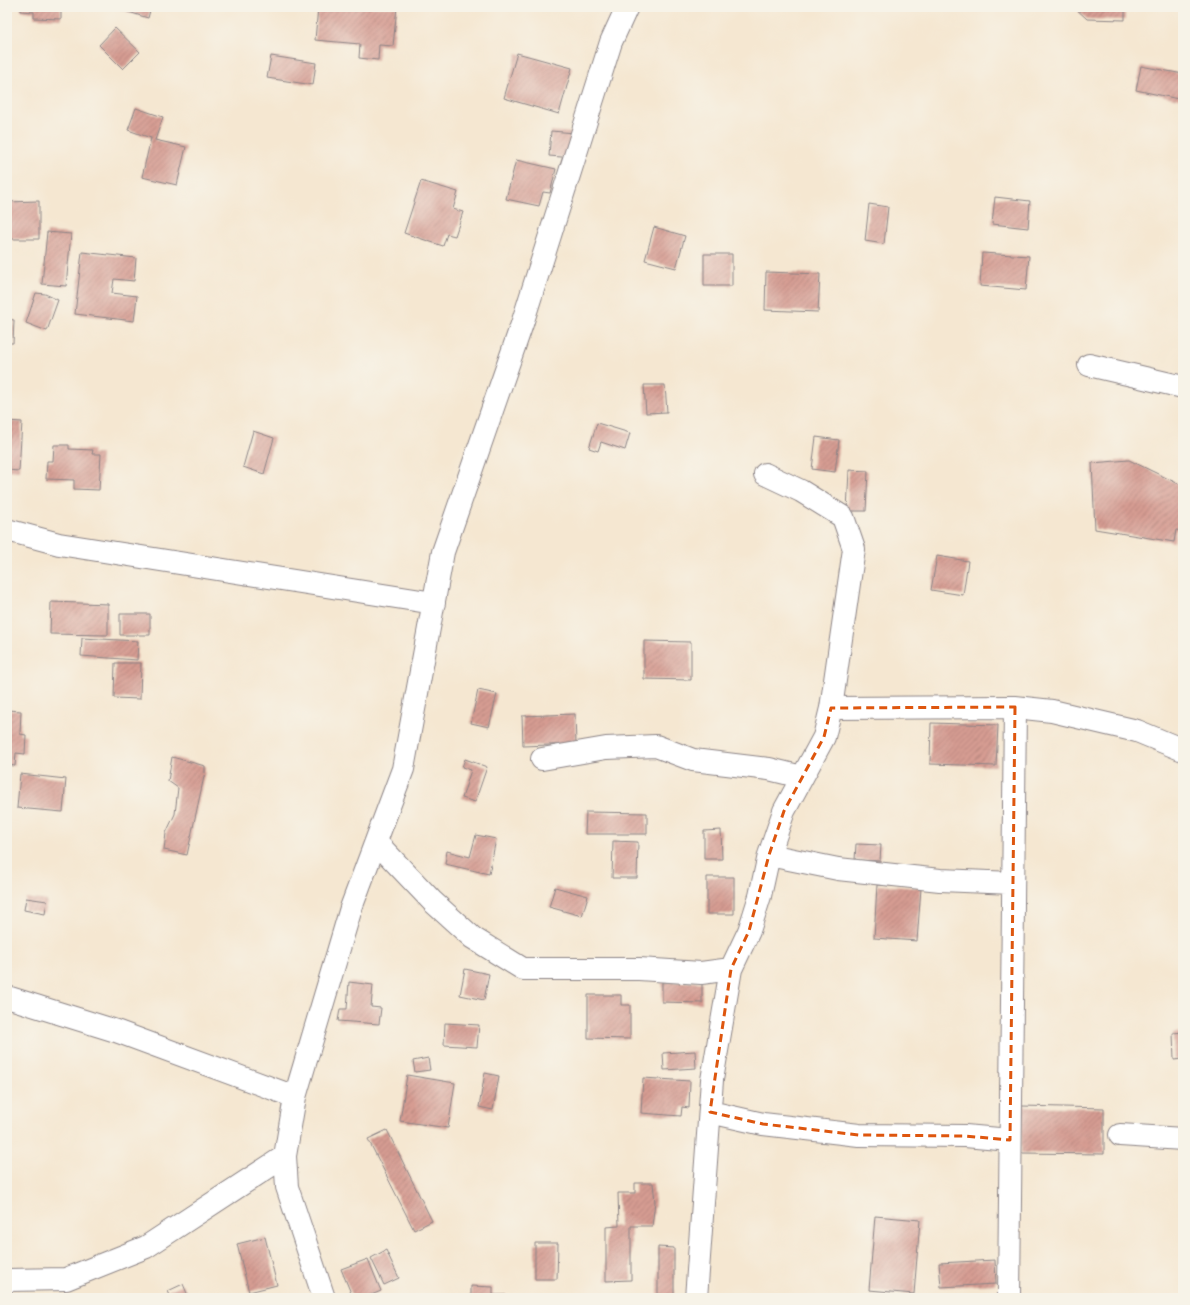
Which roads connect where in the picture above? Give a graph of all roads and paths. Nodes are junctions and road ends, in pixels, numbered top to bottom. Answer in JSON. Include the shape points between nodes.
{"nodes":[{"id":1,"x":627,"y":7,"type":"edge"},
{"id":2,"x":1089,"y":365,"type":"dead end"},
{"id":3,"x":1183,"y":387,"type":"edge"},
{"id":4,"x":765,"y":474,"type":"dead end"},
{"id":5,"x":7,"y":530,"type":"edge"},
{"id":6,"x":434,"y":603,"type":"junction"},
{"id":7,"x":1015,"y":707,"type":"junction"},
{"id":8,"x":831,"y":708,"type":"junction"},
{"id":9,"x":1183,"y":750,"type":"edge"},
{"id":10,"x":542,"y":759,"type":"dead end"},
{"id":11,"x":802,"y":777,"type":"junction"},
{"id":12,"x":376,"y":842,"type":"junction"},
{"id":13,"x":769,"y":855,"type":"junction"},
{"id":14,"x":1013,"y":883,"type":"junction"},
{"id":15,"x":731,"y":969,"type":"junction"},
{"id":16,"x":7,"y":998,"type":"edge"},
{"id":17,"x":295,"y":1097,"type":"junction"},
{"id":18,"x":710,"y":1112,"type":"junction"},
{"id":19,"x":1120,"y":1135,"type":"dead end"},
{"id":20,"x":1183,"y":1139,"type":"edge"},
{"id":21,"x":1010,"y":1140,"type":"junction"},
{"id":22,"x":285,"y":1156,"type":"junction"},
{"id":23,"x":7,"y":1280,"type":"edge"},
{"id":24,"x":324,"y":1298,"type":"edge"},
{"id":25,"x":696,"y":1298,"type":"edge"},
{"id":26,"x":1009,"y":1298,"type":"edge"}],
"edges":[{"from":1,"to":6,"type":"street","via":[[611,42],[522,324],[444,552]]},
{"from":2,"to":3,"type":"street"},
{"from":4,"to":8,"type":"street","via":[[800,491],[843,517],[854,549]]},
{"from":5,"to":6,"type":"street","via":[[59,544]]},
{"from":6,"to":12,"type":"street","via":[[403,769]]},
{"from":7,"to":8,"type":"street"},
{"from":7,"to":9,"type":"street","via":[[1052,711],[1137,731]]},
{"from":7,"to":14,"type":"street"},
{"from":8,"to":11,"type":"street","via":[[824,737]]},
{"from":10,"to":11,"type":"street","via":[[606,748],[656,746],[693,760],[770,769]]},
{"from":11,"to":13,"type":"street","via":[[784,811]]},
{"from":12,"to":15,"type":"street","via":[[433,902],[473,938],[523,969],[639,969],[701,973]]},
{"from":12,"to":17,"type":"street","via":[[351,908]]},
{"from":13,"to":14,"type":"street","via":[[838,869],[940,880]]},
{"from":13,"to":15,"type":"street","via":[[749,931]]},
{"from":14,"to":21,"type":"street"},
{"from":15,"to":18,"type":"street","via":[[712,1080]]},
{"from":16,"to":17,"type":"street","via":[[116,1031]]},
{"from":17,"to":22,"type":"street"},
{"from":18,"to":21,"type":"street","via":[[763,1124],[859,1135],[965,1136]]},
{"from":18,"to":25,"type":"street"},
{"from":19,"to":20,"type":"street"},
{"from":21,"to":26,"type":"street"},
{"from":22,"to":23,"type":"street","via":[[146,1247],[66,1279]]},
{"from":22,"to":24,"type":"street","via":[[287,1187]]}]}
